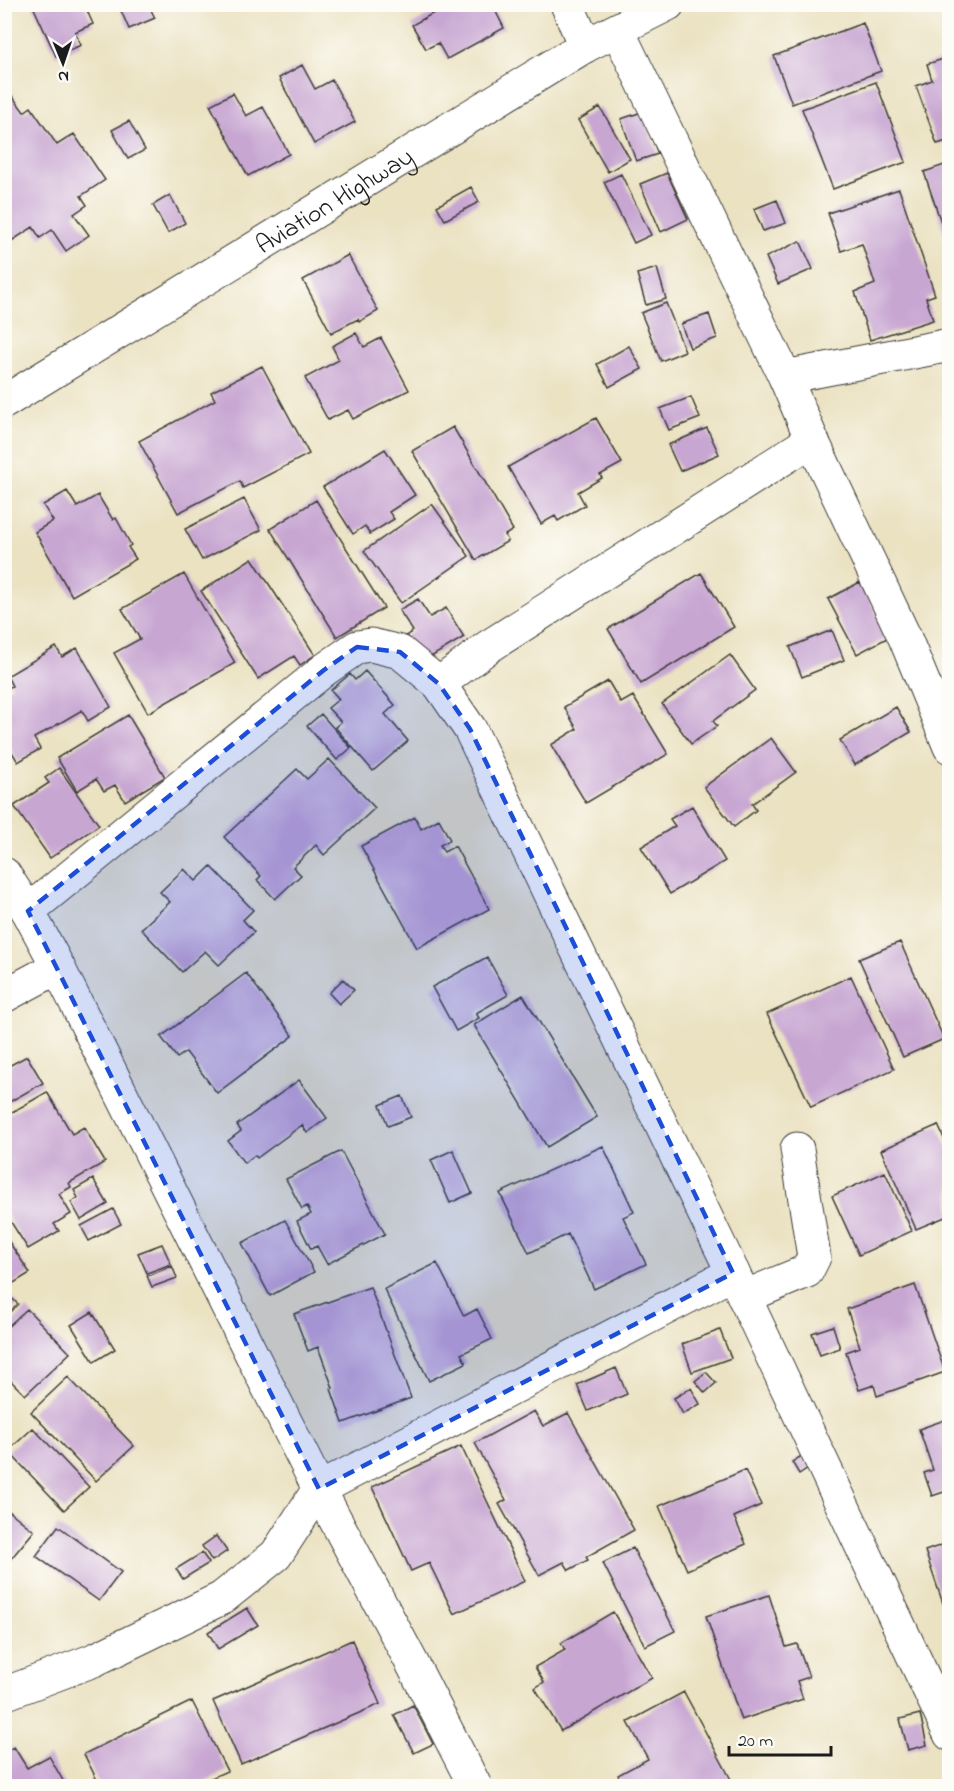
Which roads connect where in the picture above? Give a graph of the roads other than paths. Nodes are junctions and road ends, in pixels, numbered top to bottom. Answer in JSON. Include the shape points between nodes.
{"nodes":[{"id":1,"x":567,"y":4,"type":"edge"},
{"id":2,"x":668,"y":4,"type":"edge"},
{"id":3,"x":618,"y":31,"type":"junction"},
{"id":4,"x":585,"y":46,"type":"junction"},
{"id":5,"x":950,"y":345,"type":"edge"},
{"id":6,"x":785,"y":376,"type":"junction"},
{"id":7,"x":4,"y":402,"type":"edge"},
{"id":8,"x":812,"y":440,"type":"junction"},
{"id":9,"x":439,"y":684,"type":"junction"},
{"id":10,"x":950,"y":747,"type":"edge"},
{"id":11,"x":4,"y":874,"type":"edge"},
{"id":12,"x":28,"y":911,"type":"junction"},
{"id":13,"x":58,"y":967,"type":"junction"},
{"id":14,"x":4,"y":996,"type":"edge"},
{"id":15,"x":797,"y":1149,"type":"dead end"},
{"id":16,"x":739,"y":1285,"type":"junction"},
{"id":17,"x":320,"y":1490,"type":"junction"},
{"id":18,"x":4,"y":1694,"type":"edge"},
{"id":19,"x":950,"y":1734,"type":"edge"},
{"id":20,"x":475,"y":1786,"type":"edge"}],
"edges":[{"from":1,"to":4,"type":"street"},
{"from":2,"to":3,"type":"street","name":"Aviation Highway"},
{"from":3,"to":4,"type":"street","name":"Aviation Highway"},
{"from":3,"to":6,"type":"street"},
{"from":4,"to":7,"type":"street","name":"Aviation Highway"},
{"from":5,"to":6,"type":"street"},
{"from":6,"to":8,"type":"street"},
{"from":8,"to":9,"type":"street","via":[[488,647]]},
{"from":8,"to":10,"type":"street","via":[[905,638]]},
{"from":9,"to":12,"type":"street","via":[[400,652],[371,645],[357,647]]},
{"from":9,"to":16,"type":"street","via":[[470,729]]},
{"from":11,"to":12,"type":"street"},
{"from":12,"to":13,"type":"street"},
{"from":13,"to":14,"type":"street"},
{"from":13,"to":17,"type":"street"},
{"from":15,"to":16,"type":"street","via":[[814,1257],[807,1271]]},
{"from":16,"to":17,"type":"street"},
{"from":16,"to":19,"type":"street"},
{"from":17,"to":18,"type":"street","via":[[276,1555],[222,1598],[94,1660]]},
{"from":17,"to":20,"type":"street"}]}
